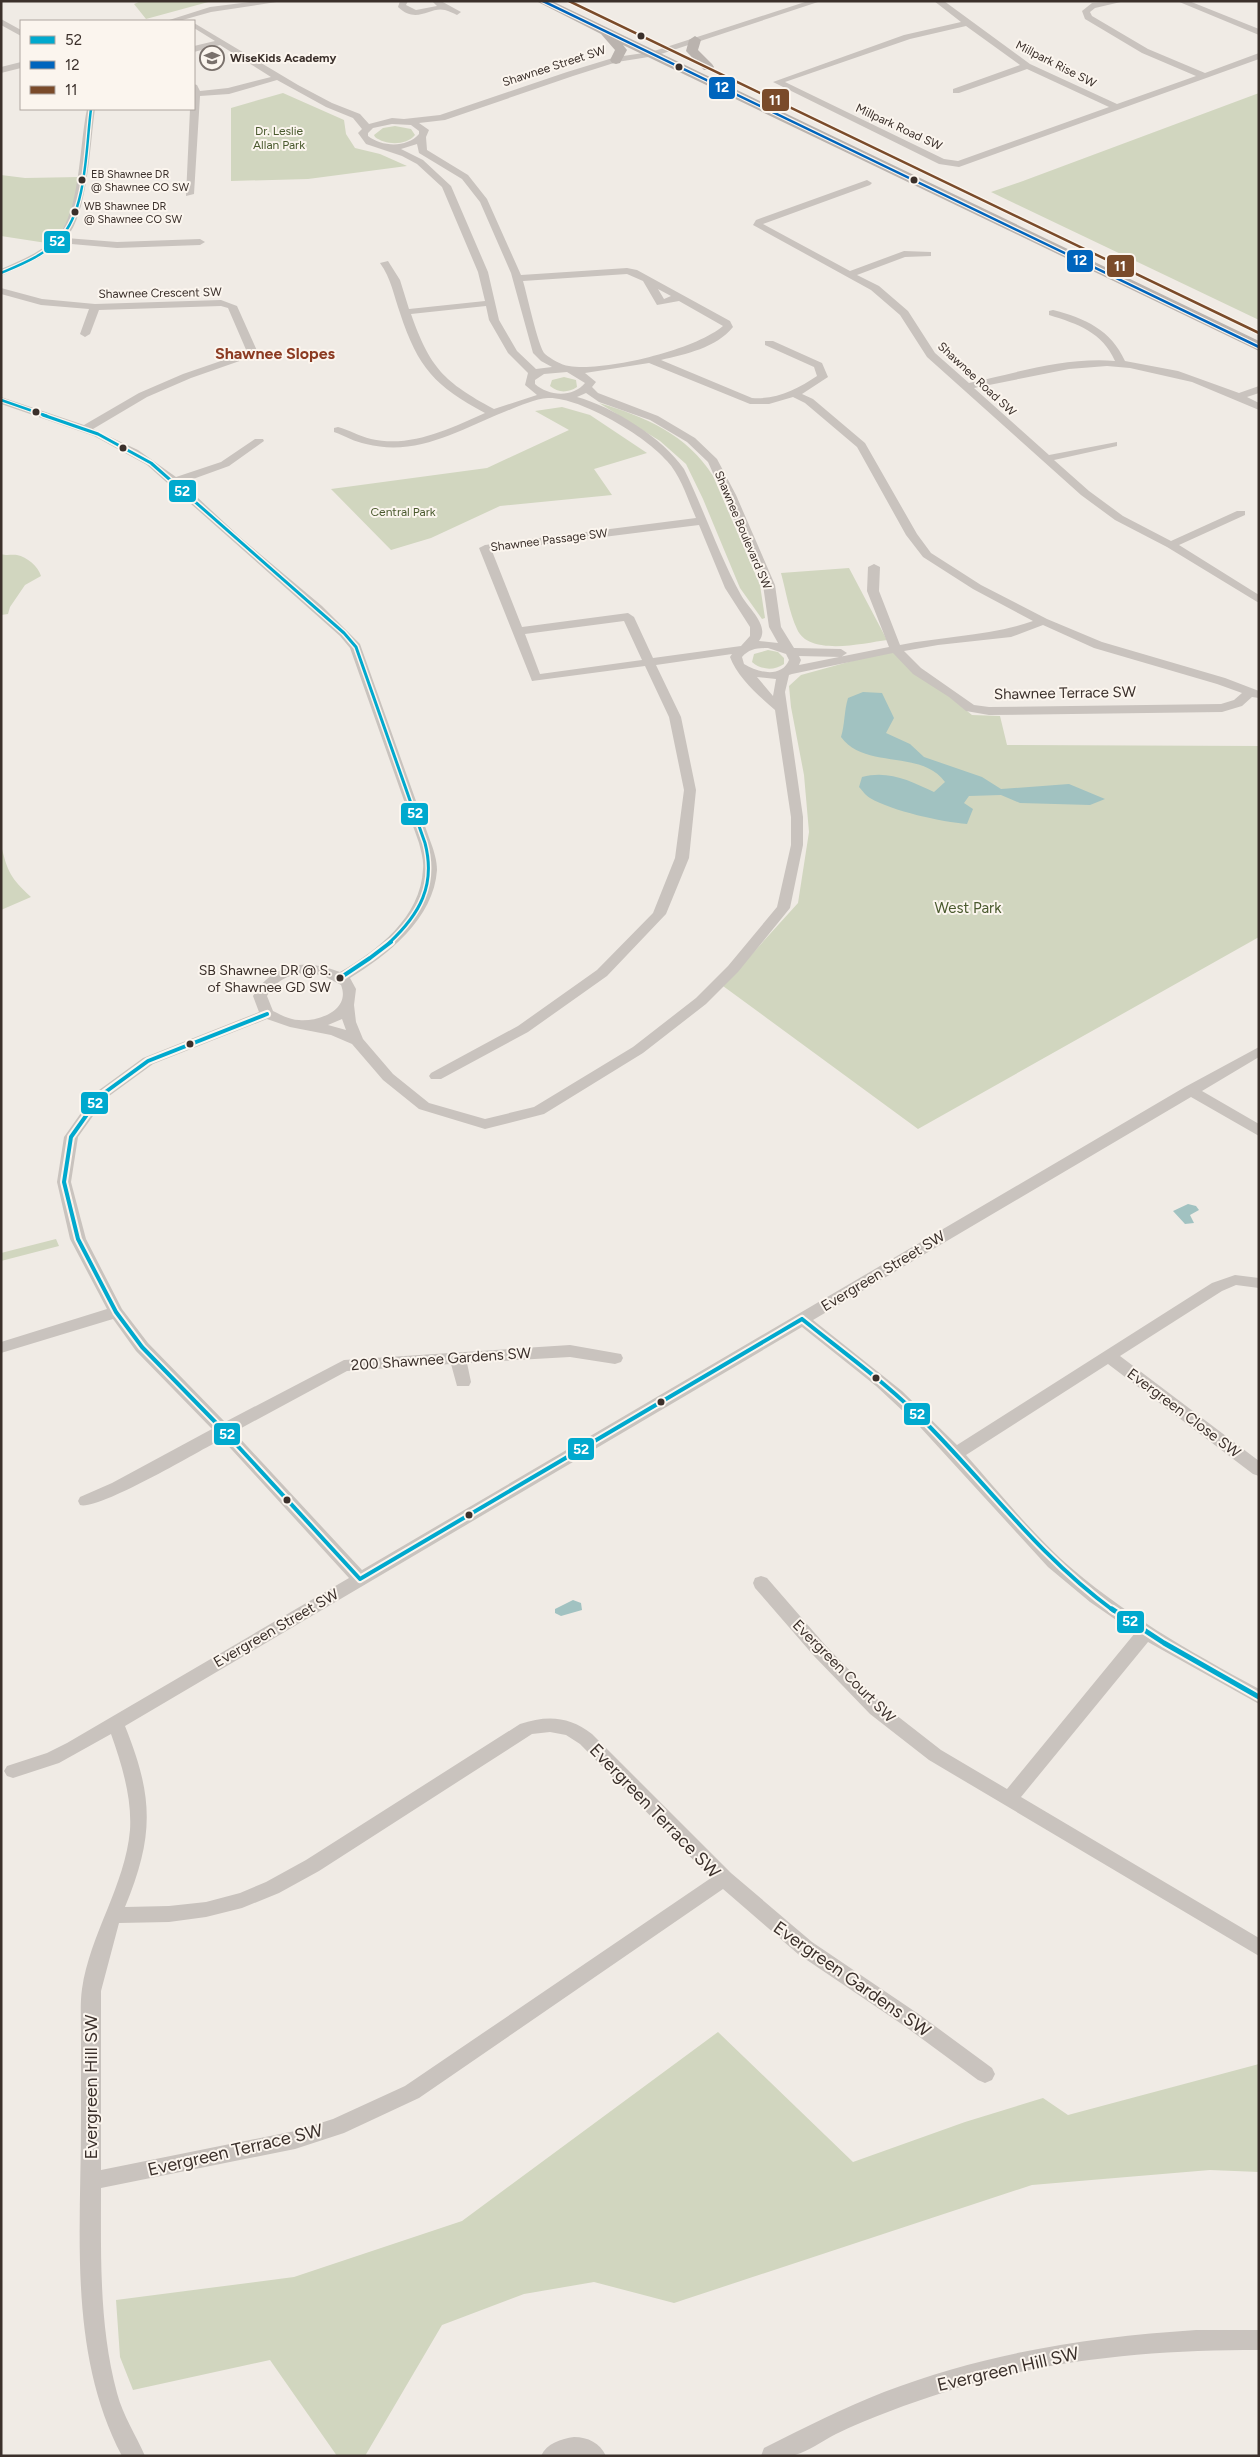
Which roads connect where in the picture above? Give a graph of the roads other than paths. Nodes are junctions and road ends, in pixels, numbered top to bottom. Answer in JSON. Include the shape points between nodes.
{"nodes":[{"id":1,"x":279,"y":1,"type":"edge"},
{"id":2,"x":404,"y":1,"type":"edge"},
{"id":3,"x":434,"y":1,"type":"edge"},
{"id":4,"x":542,"y":1,"type":"edge"},
{"id":5,"x":568,"y":1,"type":"edge"},
{"id":6,"x":817,"y":1,"type":"edge"},
{"id":7,"x":938,"y":1,"type":"edge"},
{"id":8,"x":1121,"y":1,"type":"edge"},
{"id":9,"x":1181,"y":1,"type":"edge"},
{"id":10,"x":445,"y":6,"type":"junction"},
{"id":11,"x":1,"y":11,"type":"edge"},
{"id":12,"x":457,"y":12,"type":"dead end"},
{"id":13,"x":185,"y":20,"type":"edge"},
{"id":14,"x":1,"y":21,"type":"edge"},
{"id":15,"x":20,"y":21,"type":"edge"},
{"id":16,"x":967,"y":23,"type":"junction"},
{"id":17,"x":195,"y":26,"type":"edge"},
{"id":18,"x":602,"y":30,"type":"junction"},
{"id":19,"x":20,"y":32,"type":"edge"},
{"id":20,"x":1259,"y":32,"type":"edge"},
{"id":21,"x":696,"y":40,"type":"junction"},
{"id":22,"x":222,"y":42,"type":"junction"},
{"id":23,"x":668,"y":49,"type":"junction"},
{"id":24,"x":195,"y":50,"type":"edge"},
{"id":25,"x":652,"y":54,"type":"junction"},
{"id":26,"x":1259,"y":56,"type":"edge"},
{"id":27,"x":616,"y":60,"type":"junction"},
{"id":28,"x":20,"y":65,"type":"edge"},
{"id":29,"x":1027,"y":66,"type":"junction"},
{"id":30,"x":708,"y":67,"type":"junction"},
{"id":31,"x":1,"y":70,"type":"edge"},
{"id":32,"x":1205,"y":76,"type":"junction"},
{"id":33,"x":279,"y":77,"type":"junction"},
{"id":34,"x":534,"y":86,"type":"junction"},
{"id":35,"x":195,"y":91,"type":"edge"},
{"id":36,"x":545,"y":91,"type":"junction"},
{"id":37,"x":956,"y":91,"type":"dead end"},
{"id":38,"x":314,"y":96,"type":"junction"},
{"id":39,"x":1118,"y":108,"type":"junction"},
{"id":40,"x":91,"y":110,"type":"edge"},
{"id":41,"x":194,"y":110,"type":"edge"},
{"id":42,"x":392,"y":121,"type":"junction"},
{"id":43,"x":405,"y":122,"type":"junction"},
{"id":44,"x":366,"y":129,"type":"junction"},
{"id":45,"x":423,"y":136,"type":"junction"},
{"id":46,"x":381,"y":146,"type":"junction"},
{"id":47,"x":867,"y":183,"type":"dead end"},
{"id":48,"x":189,"y":194,"type":"dead end"},
{"id":49,"x":58,"y":240,"type":"junction"},
{"id":50,"x":200,"y":242,"type":"dead end"},
{"id":51,"x":928,"y":254,"type":"dead end"},
{"id":52,"x":384,"y":263,"type":"dead end"},
{"id":53,"x":1,"y":273,"type":"edge"},
{"id":54,"x":850,"y":274,"type":"junction"},
{"id":55,"x":517,"y":278,"type":"junction"},
{"id":56,"x":1,"y":291,"type":"edge"},
{"id":57,"x":490,"y":303,"type":"junction"},
{"id":58,"x":95,"y":307,"type":"junction"},
{"id":59,"x":405,"y":312,"type":"junction"},
{"id":60,"x":1053,"y":313,"type":"dead end"},
{"id":61,"x":1259,"y":333,"type":"edge"},
{"id":62,"x":85,"y":334,"type":"dead end"},
{"id":63,"x":769,"y":343,"type":"dead end"},
{"id":64,"x":1252,"y":344,"type":"edge"},
{"id":65,"x":802,"y":345,"type":"dead end"},
{"id":66,"x":788,"y":352,"type":"junction"},
{"id":67,"x":1259,"y":352,"type":"edge"},
{"id":68,"x":649,"y":359,"type":"junction"},
{"id":69,"x":637,"y":361,"type":"junction"},
{"id":70,"x":1121,"y":363,"type":"junction"},
{"id":71,"x":568,"y":369,"type":"junction"},
{"id":72,"x":530,"y":382,"type":"junction"},
{"id":73,"x":590,"y":386,"type":"junction"},
{"id":74,"x":965,"y":388,"type":"junction"},
{"id":75,"x":1259,"y":389,"type":"edge"},
{"id":76,"x":793,"y":393,"type":"junction"},
{"id":77,"x":552,"y":396,"type":"junction"},
{"id":78,"x":1239,"y":397,"type":"junction"},
{"id":79,"x":1,"y":400,"type":"edge"},
{"id":80,"x":1259,"y":407,"type":"edge"},
{"id":81,"x":493,"y":413,"type":"junction"},
{"id":82,"x":83,"y":430,"type":"junction"},
{"id":83,"x":338,"y":430,"type":"dead end"},
{"id":84,"x":259,"y":441,"type":"dead end"},
{"id":85,"x":1113,"y":444,"type":"dead end"},
{"id":86,"x":1048,"y":458,"type":"junction"},
{"id":87,"x":173,"y":482,"type":"junction"},
{"id":88,"x":1241,"y":513,"type":"dead end"},
{"id":89,"x":703,"y":521,"type":"junction"},
{"id":90,"x":1171,"y":546,"type":"junction"},
{"id":91,"x":874,"y":567,"type":"dead end"},
{"id":92,"x":1259,"y":600,"type":"edge"},
{"id":93,"x":1043,"y":621,"type":"junction"},
{"id":94,"x":518,"y":631,"type":"junction"},
{"id":95,"x":745,"y":648,"type":"junction"},
{"id":96,"x":896,"y":649,"type":"junction"},
{"id":97,"x":790,"y":651,"type":"junction"},
{"id":98,"x":870,"y":653,"type":"junction"},
{"id":99,"x":658,"y":662,"type":"junction"},
{"id":100,"x":742,"y":669,"type":"junction"},
{"id":101,"x":786,"y":672,"type":"junction"},
{"id":102,"x":1254,"y":694,"type":"edge"},
{"id":103,"x":782,"y":710,"type":"junction"},
{"id":104,"x":340,"y":978,"type":"junction"},
{"id":105,"x":347,"y":1004,"type":"junction"},
{"id":106,"x":267,"y":1014,"type":"junction"},
{"id":107,"x":306,"y":1025,"type":"junction"},
{"id":108,"x":357,"y":1041,"type":"junction"},
{"id":109,"x":1259,"y":1051,"type":"edge"},
{"id":110,"x":436,"y":1076,"type":"dead end"},
{"id":111,"x":1190,"y":1090,"type":"junction"},
{"id":112,"x":1259,"y":1132,"type":"edge"},
{"id":113,"x":1259,"y":1283,"type":"edge"},
{"id":114,"x":116,"y":1312,"type":"junction"},
{"id":115,"x":802,"y":1319,"type":"junction"},
{"id":116,"x":1,"y":1348,"type":"edge"},
{"id":117,"x":1109,"y":1356,"type":"junction"},
{"id":118,"x":458,"y":1358,"type":"junction"},
{"id":119,"x":615,"y":1358,"type":"dead end"},
{"id":120,"x":463,"y":1382,"type":"dead end"},
{"id":121,"x":223,"y":1430,"type":"junction"},
{"id":122,"x":955,"y":1454,"type":"junction"},
{"id":123,"x":1259,"y":1470,"type":"edge"},
{"id":124,"x":86,"y":1501,"type":"dead end"},
{"id":125,"x":360,"y":1579,"type":"junction"},
{"id":126,"x":761,"y":1583,"type":"dead end"},
{"id":127,"x":1145,"y":1633,"type":"junction"},
{"id":128,"x":1259,"y":1697,"type":"edge"},
{"id":129,"x":115,"y":1722,"type":"junction"},
{"id":130,"x":13,"y":1771,"type":"dead end"},
{"id":131,"x":1008,"y":1800,"type":"junction"},
{"id":132,"x":724,"y":1879,"type":"junction"},
{"id":133,"x":114,"y":1914,"type":"junction"},
{"id":134,"x":1259,"y":1948,"type":"edge"},
{"id":135,"x":984,"y":2074,"type":"dead end"},
{"id":136,"x":91,"y":2181,"type":"junction"},
{"id":137,"x":1259,"y":2340,"type":"edge"},
{"id":138,"x":134,"y":2456,"type":"edge"},
{"id":139,"x":552,"y":2456,"type":"edge"},
{"id":140,"x":595,"y":2456,"type":"edge"},
{"id":141,"x":772,"y":2456,"type":"edge"}],
"edges":[{"from":1,"to":13,"type":"street","via":[[228,7]]},
{"from":2,"to":10,"type":"street","via":[[402,6],[413,12]]},
{"from":3,"to":10,"type":"street"},
{"from":4,"to":18,"type":"main road"},
{"from":5,"to":23,"type":"main road"},
{"from":6,"to":21,"type":"street"},
{"from":7,"to":16,"type":"street","name":"Millpark Rise SW"},
{"from":8,"to":32,"type":"street","via":[[1092,6],[1086,11],[1088,17],[1124,40]]},
{"from":9,"to":20,"type":"street"},
{"from":10,"to":12,"type":"street"},
{"from":11,"to":15,"type":"street"},
{"from":14,"to":19,"type":"street"},
{"from":16,"to":29,"type":"street","name":"Millpark Rise SW"},
{"from":16,"to":39,"type":"street","name":"Millpark Road SW","via":[[907,37],[780,79],[778,84],[942,162],[955,165]]},
{"from":17,"to":22,"type":"street"},
{"from":18,"to":25,"type":"main road"},
{"from":18,"to":27,"type":"main road","via":[[621,50]]},
{"from":21,"to":23,"type":"street"},
{"from":21,"to":30,"type":"main road","via":[[692,51]]},
{"from":22,"to":24,"type":"street"},
{"from":22,"to":33,"type":"street"},
{"from":23,"to":25,"type":"street"},
{"from":23,"to":30,"type":"main road"},
{"from":25,"to":27,"type":"street","name":"Shawnee Street SW"},
{"from":25,"to":36,"type":"street","name":"Shawnee Street SW","via":[[637,63]]},
{"from":25,"to":64,"type":"main road"},
{"from":26,"to":32,"type":"street","name":"Millpark Road SW"},
{"from":27,"to":34,"type":"street","name":"Shawnee Street SW"},
{"from":28,"to":31,"type":"street"},
{"from":29,"to":37,"type":"street"},
{"from":29,"to":39,"type":"street","name":"Millpark Rise SW"},
{"from":30,"to":61,"type":"main road"},
{"from":32,"to":39,"type":"street","name":"Millpark Road SW"},
{"from":33,"to":35,"type":"street","via":[[224,92]]},
{"from":33,"to":38,"type":"street"},
{"from":34,"to":36,"type":"street"},
{"from":34,"to":43,"type":"street","name":"Shawnee Street SW","via":[[442,118]]},
{"from":36,"to":45,"type":"street","name":"Shawnee Street SW","via":[[476,113]]},
{"from":38,"to":42,"type":"street"},
{"from":38,"to":44,"type":"street","via":[[356,115]]},
{"from":40,"to":49,"type":"street","via":[[74,218]]},
{"from":41,"to":48,"type":"street"},
{"from":42,"to":43,"type":"street","name":"Shawnee Street SW"},
{"from":42,"to":44,"type":"street"},
{"from":43,"to":45,"type":"street","via":[[420,126]]},
{"from":44,"to":46,"type":"street","via":[[363,133],[367,140]]},
{"from":45,"to":46,"type":"street","name":"Shawnee Street SW","via":[[410,144]]},
{"from":45,"to":55,"type":"street","via":[[422,151],[452,168],[474,186],[484,201]]},
{"from":46,"to":57,"type":"street","via":[[420,162],[446,186],[483,272]]},
{"from":47,"to":54,"type":"street","name":"Shawnee Road SW","via":[[757,224]]},
{"from":49,"to":50,"type":"street","via":[[117,245]]},
{"from":49,"to":53,"type":"street","via":[[41,253]]},
{"from":51,"to":54,"type":"street","via":[[904,254]]},
{"from":52,"to":59,"type":"street","via":[[396,280]]},
{"from":54,"to":74,"type":"street","name":"Shawnee Road SW","via":[[875,288],[904,313],[931,355]]},
{"from":55,"to":68,"type":"street","via":[[627,271],[680,297],[728,327],[720,336],[706,343]]},
{"from":55,"to":71,"type":"street","via":[[538,353],[547,362]]},
{"from":56,"to":58,"type":"street","name":"Shawnee Crescent SW","via":[[42,302]]},
{"from":57,"to":59,"type":"street"},
{"from":57,"to":72,"type":"street","via":[[502,338],[531,369]]},
{"from":58,"to":62,"type":"street"},
{"from":58,"to":82,"type":"street","name":"Shawnee Crescent SW","via":[[222,303],[232,306],[253,354],[143,395]]},
{"from":59,"to":81,"type":"street","via":[[420,352],[439,380]]},
{"from":60,"to":70,"type":"street","via":[[1093,327],[1115,347]]},
{"from":63,"to":66,"type":"street"},
{"from":64,"to":67,"type":"main road"},
{"from":65,"to":66,"type":"street"},
{"from":66,"to":76,"type":"street","via":[[818,365],[824,377]]},
{"from":68,"to":69,"type":"street"},
{"from":68,"to":76,"type":"street","via":[[750,401],[764,403]]},
{"from":69,"to":71,"type":"street","via":[[587,370]]},
{"from":69,"to":73,"type":"street"},
{"from":70,"to":74,"type":"street","via":[[1056,368]]},
{"from":70,"to":78,"type":"street","via":[[1166,370],[1204,381]]},
{"from":71,"to":72,"type":"street","via":[[549,369],[534,374]]},
{"from":71,"to":73,"type":"street","name":"Shawnee Boulevard SW","via":[[583,374]]},
{"from":72,"to":77,"type":"street","via":[[537,392]]},
{"from":72,"to":81,"type":"street"},
{"from":73,"to":77,"type":"street","via":[[572,395]]},
{"from":73,"to":97,"type":"street","name":"Shawnee Boulevard SW","via":[[594,396],[632,409],[692,440],[713,462],[769,585],[772,625]]},
{"from":74,"to":86,"type":"street","name":"Shawnee Road SW"},
{"from":75,"to":78,"type":"street"},
{"from":76,"to":93,"type":"street","name":"Shawnee Terrace SW","via":[[809,401],[861,445],[912,535],[927,555],[976,587]]},
{"from":77,"to":81,"type":"street","via":[[534,398]]},
{"from":77,"to":89,"type":"street","via":[[595,407],[658,446],[679,469]]},
{"from":78,"to":80,"type":"street"},
{"from":79,"to":82,"type":"street"},
{"from":81,"to":83,"type":"street","via":[[449,434],[420,443],[370,443]]},
{"from":82,"to":87,"type":"street","via":[[150,463]]},
{"from":84,"to":87,"type":"street","via":[[226,464]]},
{"from":85,"to":86,"type":"street"},
{"from":86,"to":90,"type":"street","name":"Shawnee Road SW","via":[[1085,493],[1120,518]]},
{"from":87,"to":104,"type":"street","via":[[336,623],[356,647],[425,843],[430,869],[420,907],[378,955]]},
{"from":88,"to":90,"type":"street"},
{"from":89,"to":94,"type":"street","name":"Shawnee Passage SW","via":[[485,548]]},
{"from":89,"to":95,"type":"street","via":[[730,588],[756,627],[756,637]]},
{"from":90,"to":92,"type":"street","name":"Shawnee Road SW"},
{"from":91,"to":96,"type":"street","name":"Shawnee Terrace SW","via":[[873,591]]},
{"from":93,"to":96,"type":"street","via":[[1011,633]]},
{"from":93,"to":102,"type":"street","name":"Shawnee Terrace SW","via":[[1098,645],[1221,681]]},
{"from":94,"to":99,"type":"street","via":[[628,617]]},
{"from":94,"to":99,"type":"street","name":"Shawnee Passage SW","via":[[536,678]]},
{"from":95,"to":97,"type":"street","via":[[769,644]]},
{"from":95,"to":99,"type":"street"},
{"from":95,"to":100,"type":"street","via":[[736,657]]},
{"from":96,"to":98,"type":"street"},
{"from":96,"to":102,"type":"street","name":"Shawnee Terrace SW","via":[[917,671],[978,710],[1222,708]]},
{"from":97,"to":98,"type":"street"},
{"from":97,"to":101,"type":"street","via":[[795,664]]},
{"from":98,"to":101,"type":"street"},
{"from":99,"to":100,"type":"street","via":[[694,662]]},
{"from":99,"to":110,"type":"street","via":[[675,717],[690,790],[682,858],[659,914],[602,973],[523,1029]]},
{"from":100,"to":101,"type":"street","via":[[764,676]]},
{"from":100,"to":103,"type":"street"},
{"from":101,"to":103,"type":"street","via":[[779,692]]},
{"from":103,"to":108,"type":"street","via":[[797,845],[783,908],[733,969],[645,1045],[539,1111],[485,1124],[424,1106],[388,1077]]},
{"from":104,"to":105,"type":"street","via":[[347,982],[350,991]]},
{"from":104,"to":106,"type":"street","via":[[326,970],[312,968],[283,973],[264,987],[260,996]]},
{"from":105,"to":107,"type":"street","via":[[334,1018]]},
{"from":105,"to":108,"type":"street","via":[[349,1022]]},
{"from":106,"to":107,"type":"street","via":[[289,1024]]},
{"from":106,"to":114,"type":"street","via":[[148,1061],[100,1096],[71,1137],[64,1182],[78,1240]]},
{"from":107,"to":108,"type":"street","via":[[335,1031]]},
{"from":109,"to":111,"type":"street","name":"Evergreen Street SW"},
{"from":111,"to":112,"type":"street"},
{"from":111,"to":115,"type":"street","name":"Evergreen Street SW"},
{"from":113,"to":117,"type":"street","name":"Evergreen Close SW","via":[[1227,1282]]},
{"from":114,"to":116,"type":"street"},
{"from":114,"to":121,"type":"street","via":[[142,1347]]},
{"from":115,"to":122,"type":"street","via":[[886,1386]]},
{"from":115,"to":125,"type":"street","name":"Evergreen Street SW"},
{"from":117,"to":122,"type":"street","name":"Evergreen Close SW"},
{"from":117,"to":123,"type":"street","name":"Evergreen Close SW"},
{"from":118,"to":119,"type":"street","name":"200 Shawnee Gardens SW","via":[[570,1351]]},
{"from":118,"to":120,"type":"street"},
{"from":118,"to":121,"type":"street","name":"200 Shawnee Gardens SW","via":[[344,1366]]},
{"from":121,"to":124,"type":"street","name":"200 Shawnee Gardens SW"},
{"from":121,"to":125,"type":"street"},
{"from":122,"to":127,"type":"street","via":[[1046,1555],[1096,1598]]},
{"from":125,"to":129,"type":"street","name":"Evergreen Street SW"},
{"from":126,"to":131,"type":"street","name":"Evergreen Court SW","via":[[876,1709],[935,1755]]},
{"from":127,"to":128,"type":"street"},
{"from":127,"to":131,"type":"street"},
{"from":129,"to":130,"type":"street","name":"Evergreen Street SW","via":[[53,1758]]},
{"from":129,"to":133,"type":"street","name":"Evergreen Hill SW","via":[[129,1759],[139,1816],[131,1867]]},
{"from":131,"to":134,"type":"street","name":"Evergreen Court SW"},
{"from":132,"to":133,"type":"street","name":"Evergreen Terrace SW","via":[[586,1739],[569,1728],[552,1724],[526,1730],[303,1871],[257,1895],[209,1909],[174,1914]]},
{"from":132,"to":135,"type":"street","name":"Evergreen Gardens SW","via":[[805,1948]]},
{"from":132,"to":136,"type":"street","name":"Evergreen Terrace SW","via":[[412,2092],[375,2111],[295,2140]]},
{"from":133,"to":136,"type":"street","name":"Evergreen Hill SW","via":[[99,1954],[91,1990]]},
{"from":136,"to":138,"type":"street","name":"Evergreen Hill SW","via":[[93,2323],[105,2390]]},
{"from":137,"to":141,"type":"street","name":"Evergreen Hill SW","via":[[1177,2339],[1124,2344],[975,2373],[852,2414]]},
{"from":139,"to":140,"type":"street","via":[[575,2447],[584,2448]]}]}
